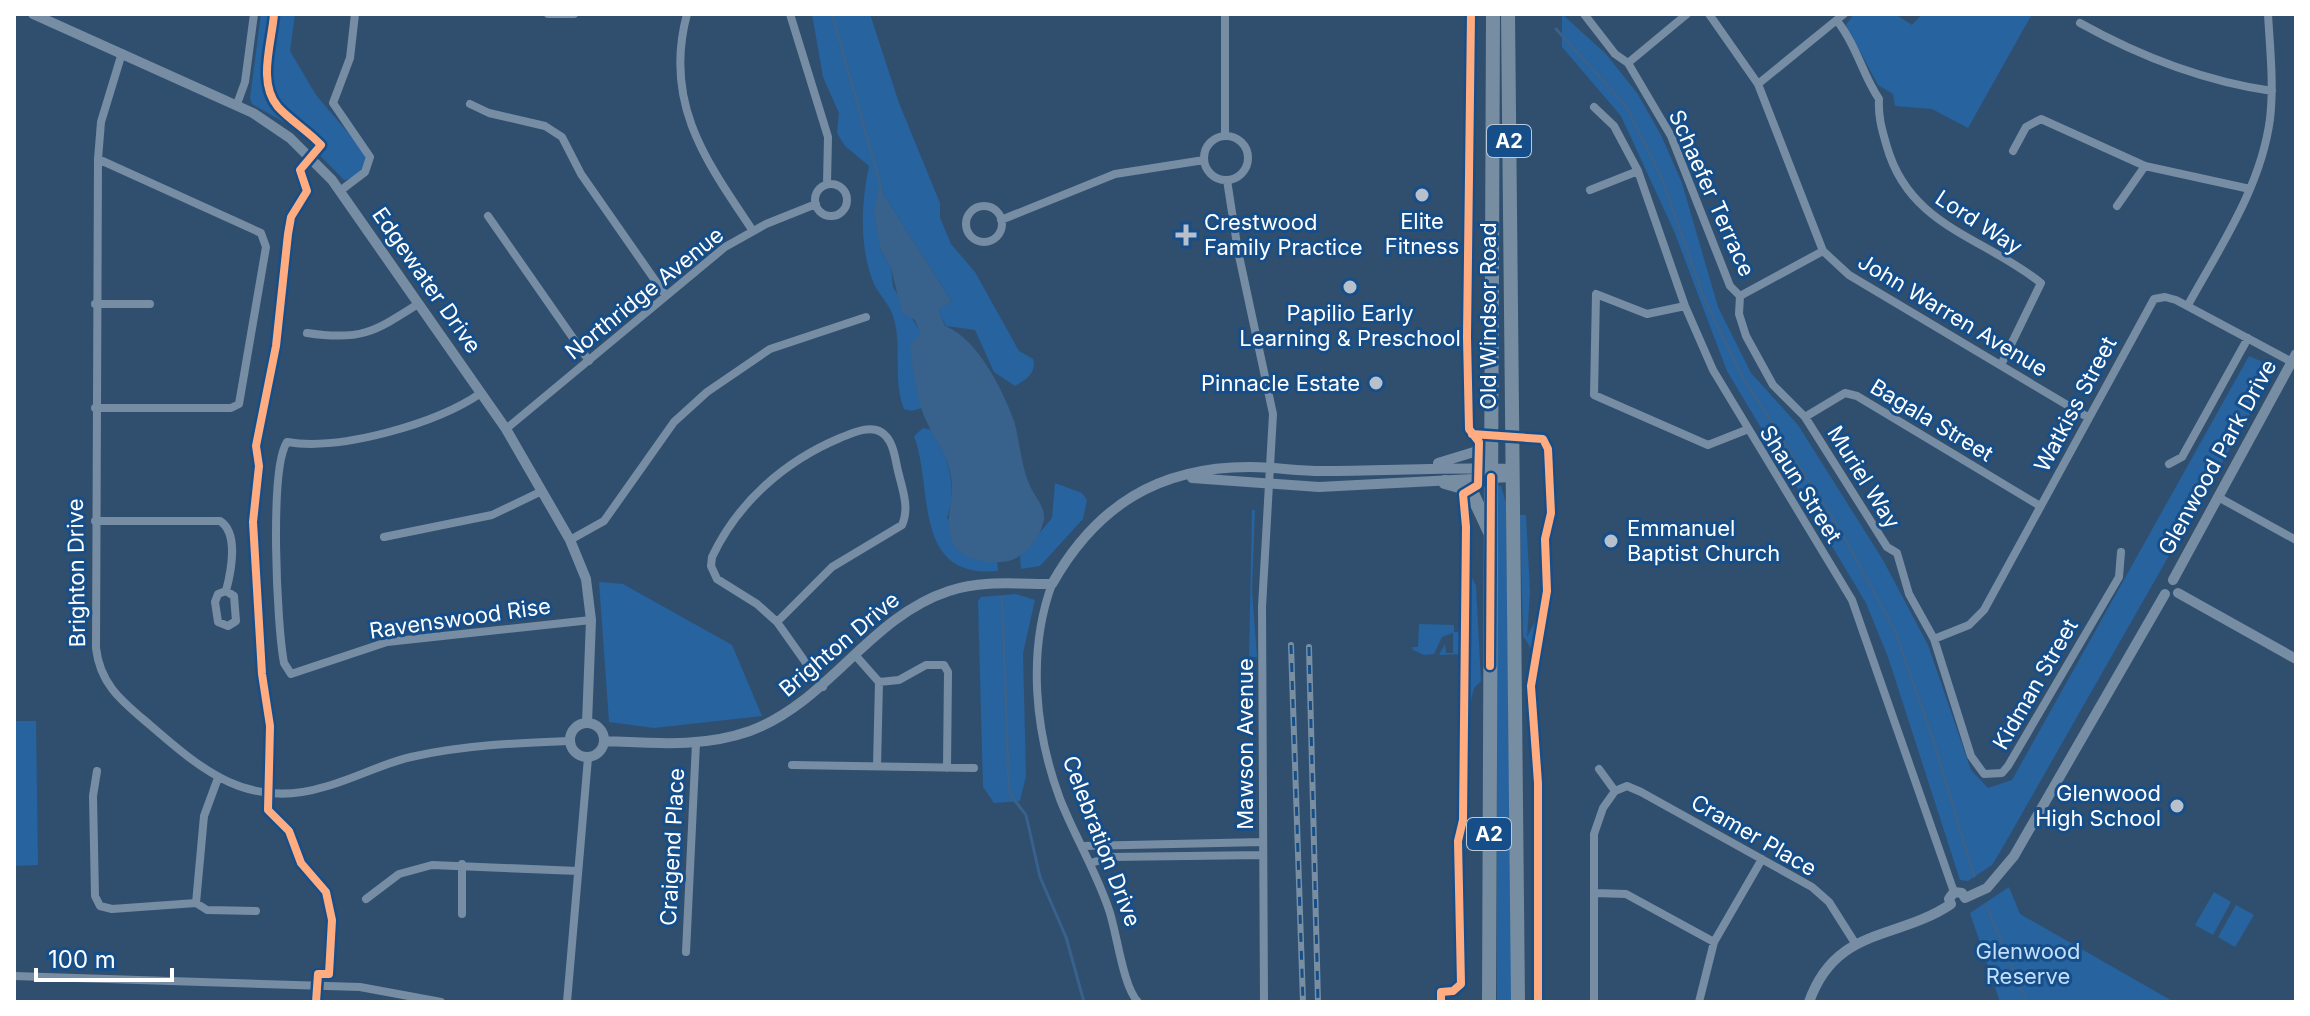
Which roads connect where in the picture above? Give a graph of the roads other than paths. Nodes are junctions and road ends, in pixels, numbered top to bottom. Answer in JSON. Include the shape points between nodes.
{"nodes":[{"id":1,"x":33,"y":14,"type":"edge"},
{"id":2,"x":254,"y":14,"type":"edge"},
{"id":3,"x":355,"y":14,"type":"edge"},
{"id":4,"x":548,"y":14,"type":"edge"},
{"id":5,"x":574,"y":14,"type":"edge"},
{"id":6,"x":687,"y":14,"type":"edge"},
{"id":7,"x":790,"y":14,"type":"edge"},
{"id":8,"x":1225,"y":14,"type":"edge"},
{"id":9,"x":1493,"y":14,"type":"edge"},
{"id":10,"x":1508,"y":14,"type":"edge"},
{"id":11,"x":1584,"y":14,"type":"edge"},
{"id":12,"x":1687,"y":14,"type":"edge"},
{"id":13,"x":1709,"y":14,"type":"edge"},
{"id":14,"x":1844,"y":14,"type":"edge"},
{"id":15,"x":2268,"y":14,"type":"edge"},
{"id":16,"x":1838,"y":22,"type":"junction"},
{"id":17,"x":2080,"y":23,"type":"dead end"},
{"id":18,"x":122,"y":53,"type":"junction"},
{"id":19,"x":1628,"y":63,"type":"junction"},
{"id":20,"x":1758,"y":84,"type":"junction"},
{"id":21,"x":2272,"y":91,"type":"junction"},
{"id":22,"x":237,"y":104,"type":"junction"},
{"id":23,"x":470,"y":104,"type":"dead end"},
{"id":24,"x":1594,"y":107,"type":"dead end"},
{"id":25,"x":1225,"y":135,"type":"junction"},
{"id":26,"x":2013,"y":151,"type":"dead end"},
{"id":27,"x":98,"y":159,"type":"junction"},
{"id":28,"x":1204,"y":160,"type":"junction"},
{"id":29,"x":2145,"y":166,"type":"junction"},
{"id":30,"x":1638,"y":171,"type":"junction"},
{"id":31,"x":1227,"y":180,"type":"junction"},
{"id":32,"x":827,"y":184,"type":"junction"},
{"id":33,"x":2250,"y":189,"type":"junction"},
{"id":34,"x":1590,"y":190,"type":"dead end"},
{"id":35,"x":340,"y":191,"type":"junction"},
{"id":36,"x":816,"y":204,"type":"junction"},
{"id":37,"x":2117,"y":206,"type":"dead end"},
{"id":38,"x":488,"y":216,"type":"dead end"},
{"id":39,"x":1001,"y":220,"type":"junction"},
{"id":40,"x":753,"y":231,"type":"junction"},
{"id":41,"x":1823,"y":251,"type":"junction"},
{"id":42,"x":666,"y":296,"type":"junction"},
{"id":43,"x":1740,"y":296,"type":"junction"},
{"id":44,"x":95,"y":304,"type":"junction"},
{"id":45,"x":150,"y":304,"type":"dead end"},
{"id":46,"x":418,"y":304,"type":"junction"},
{"id":47,"x":2188,"y":305,"type":"junction"},
{"id":48,"x":1685,"y":306,"type":"junction"},
{"id":49,"x":866,"y":317,"type":"dead end"},
{"id":50,"x":307,"y":333,"type":"dead end"},
{"id":51,"x":2248,"y":338,"type":"junction"},
{"id":52,"x":2294,"y":358,"type":"edge"},
{"id":53,"x":589,"y":361,"type":"junction"},
{"id":54,"x":2001,"y":365,"type":"junction"},
{"id":55,"x":481,"y":393,"type":"junction"},
{"id":56,"x":95,"y":408,"type":"junction"},
{"id":57,"x":1805,"y":417,"type":"junction"},
{"id":58,"x":2089,"y":418,"type":"junction"},
{"id":59,"x":506,"y":429,"type":"junction"},
{"id":60,"x":1746,"y":430,"type":"junction"},
{"id":61,"x":1490,"y":438,"type":"junction"},
{"id":62,"x":2169,"y":464,"type":"dead end"},
{"id":63,"x":1428,"y":466,"type":"junction"},
{"id":64,"x":1272,"y":468,"type":"junction"},
{"id":65,"x":1491,"y":473,"type":"junction"},
{"id":66,"x":1510,"y":473,"type":"junction"},
{"id":67,"x":1182,"y":477,"type":"junction"},
{"id":68,"x":1445,"y":482,"type":"junction"},
{"id":69,"x":1270,"y":485,"type":"junction"},
{"id":70,"x":542,"y":491,"type":"junction"},
{"id":71,"x":2218,"y":497,"type":"junction"},
{"id":72,"x":2040,"y":506,"type":"junction"},
{"id":73,"x":95,"y":521,"type":"junction"},
{"id":74,"x":1491,"y":532,"type":"junction"},
{"id":75,"x":384,"y":537,"type":"dead end"},
{"id":76,"x":570,"y":540,"type":"junction"},
{"id":77,"x":2296,"y":540,"type":"edge"},
{"id":78,"x":2121,"y":552,"type":"dead end"},
{"id":79,"x":1897,"y":553,"type":"joint"},
{"id":80,"x":2173,"y":580,"type":"junction"},
{"id":81,"x":1052,"y":584,"type":"junction"},
{"id":82,"x":226,"y":591,"type":"dead end"},
{"id":83,"x":2178,"y":593,"type":"junction"},
{"id":84,"x":2165,"y":594,"type":"junction"},
{"id":85,"x":591,"y":620,"type":"junction"},
{"id":86,"x":777,"y":622,"type":"junction"},
{"id":87,"x":1934,"y":639,"type":"junction"},
{"id":88,"x":856,"y":656,"type":"junction"},
{"id":89,"x":2296,"y":659,"type":"edge"},
{"id":90,"x":879,"y":682,"type":"junction"},
{"id":91,"x":823,"y":687,"type":"junction"},
{"id":92,"x":587,"y":723,"type":"junction"},
{"id":93,"x":569,"y":741,"type":"junction"},
{"id":94,"x":604,"y":741,"type":"junction"},
{"id":95,"x":696,"y":743,"type":"junction"},
{"id":96,"x":588,"y":758,"type":"junction"},
{"id":97,"x":792,"y":765,"type":"dead end"},
{"id":98,"x":877,"y":766,"type":"junction"},
{"id":99,"x":947,"y":768,"type":"junction"},
{"id":100,"x":974,"y":768,"type":"dead end"},
{"id":101,"x":1599,"y":769,"type":"dead end"},
{"id":102,"x":97,"y":771,"type":"dead end"},
{"id":103,"x":218,"y":778,"type":"junction"},
{"id":104,"x":1615,"y":791,"type":"junction"},
{"id":105,"x":1263,"y":842,"type":"junction"},
{"id":106,"x":1083,"y":846,"type":"junction"},
{"id":107,"x":1263,"y":855,"type":"junction"},
{"id":108,"x":1762,"y":859,"type":"junction"},
{"id":109,"x":1091,"y":863,"type":"junction"},
{"id":110,"x":462,"y":864,"type":"junction"},
{"id":111,"x":578,"y":871,"type":"junction"},
{"id":112,"x":1954,"y":892,"type":"junction"},
{"id":113,"x":1595,"y":893,"type":"junction"},
{"id":114,"x":1965,"y":898,"type":"junction"},
{"id":115,"x":366,"y":899,"type":"dead end"},
{"id":116,"x":196,"y":903,"type":"junction"},
{"id":117,"x":1951,"y":904,"type":"junction"},
{"id":118,"x":256,"y":911,"type":"dead end"},
{"id":119,"x":462,"y":914,"type":"dead end"},
{"id":120,"x":1714,"y":942,"type":"junction"},
{"id":121,"x":1855,"y":943,"type":"junction"},
{"id":122,"x":686,"y":952,"type":"dead end"},
{"id":123,"x":14,"y":976,"type":"edge"},
{"id":124,"x":1137,"y":1001,"type":"edge"},
{"id":125,"x":441,"y":1002,"type":"edge"},
{"id":126,"x":567,"y":1002,"type":"edge"},
{"id":127,"x":1264,"y":1002,"type":"edge"},
{"id":128,"x":1489,"y":1002,"type":"edge"},
{"id":129,"x":1518,"y":1002,"type":"edge"},
{"id":130,"x":1594,"y":1002,"type":"edge"},
{"id":131,"x":1699,"y":1002,"type":"edge"},
{"id":132,"x":1809,"y":1002,"type":"edge"}],
"edges":[{"from":1,"to":18,"type":"street","name":"Edgewater Drive"},
{"from":2,"to":22,"type":"street"},
{"from":3,"to":35,"type":"street","via":[[350,58],[333,103],[370,157],[365,172]]},
{"from":4,"to":5,"type":"street"},
{"from":6,"to":40,"type":"street","via":[[680,82],[693,137]]},
{"from":7,"to":32,"type":"street","via":[[828,137]]},
{"from":8,"to":25,"type":"street"},
{"from":9,"to":61,"type":"highway","name":"Old Windsor Road","number":"A2"},
{"from":10,"to":66,"type":"highway","name":"Old Windsor Road","number":"A2"},
{"from":11,"to":19,"type":"street","name":"Schaefer Terrace"},
{"from":12,"to":19,"type":"street"},
{"from":13,"to":20,"type":"street","name":"John Warren Avenue"},
{"from":14,"to":16,"type":"street"},
{"from":15,"to":21,"type":"street"},
{"from":16,"to":20,"type":"street"},
{"from":16,"to":54,"type":"street","name":"Lord Way","via":[[1879,99],[1878,117],[1897,176],[1921,207],[2041,283]]},
{"from":17,"to":21,"type":"street","via":[[2185,72]]},
{"from":18,"to":22,"type":"street","name":"Edgewater Drive"},
{"from":18,"to":27,"type":"street","name":"Brighton Drive","via":[[101,122]]},
{"from":19,"to":43,"type":"street","name":"Schaefer Terrace","via":[[1671,136],[1730,286]]},
{"from":20,"to":41,"type":"street","name":"John Warren Avenue"},
{"from":21,"to":33,"type":"street","via":[[2269,123]]},
{"from":22,"to":35,"type":"street","name":"Edgewater Drive","via":[[290,138]]},
{"from":23,"to":42,"type":"street","via":[[545,126],[562,137],[581,174]]},
{"from":24,"to":30,"type":"street","name":"Shaun Street","via":[[1614,126]]},
{"from":25,"to":28,"type":"street","via":[[1208,144]]},
{"from":25,"to":31,"type":"street","via":[[1243,144],[1248,155],[1244,170]]},
{"from":26,"to":29,"type":"street","via":[[2026,127],[2041,119]]},
{"from":27,"to":44,"type":"street","name":"Brighton Drive"},
{"from":27,"to":56,"type":"street","via":[[261,233],[266,247],[239,404]]},
{"from":28,"to":31,"type":"street","via":[[1210,173]]},
{"from":28,"to":39,"type":"street","via":[[1115,174]]},
{"from":29,"to":33,"type":"street"},
{"from":29,"to":37,"type":"street"},
{"from":30,"to":34,"type":"street"},
{"from":30,"to":48,"type":"street","name":"Shaun Street"},
{"from":31,"to":64,"type":"street","name":"Mawson Avenue","via":[[1271,395]]},
{"from":32,"to":36,"type":"street","via":[[817,192]]},
{"from":32,"to":36,"type":"street","name":"Northridge Avenue","via":[[844,190],[845,208],[829,216]]},
{"from":33,"to":47,"type":"street"},
{"from":35,"to":46,"type":"street","name":"Edgewater Drive"},
{"from":36,"to":40,"type":"street","name":"Northridge Avenue"},
{"from":38,"to":53,"type":"street"},
{"from":39,"to":39,"type":"street","via":[[989,241],[973,238],[967,230],[969,214],[978,207],[989,207]]},
{"from":40,"to":42,"type":"street","name":"Northridge Avenue"},
{"from":41,"to":43,"type":"street"},
{"from":41,"to":54,"type":"street","name":"John Warren Avenue","via":[[1849,275]]},
{"from":42,"to":53,"type":"street","name":"Northridge Avenue"},
{"from":43,"to":57,"type":"street","name":"Muriel Way","via":[[1746,336],[1773,385]]},
{"from":44,"to":45,"type":"street"},
{"from":44,"to":56,"type":"street","name":"Brighton Drive"},
{"from":46,"to":50,"type":"street","via":[[374,332],[339,338]]},
{"from":46,"to":55,"type":"street","name":"Edgewater Drive"},
{"from":47,"to":51,"type":"street","name":"Watkiss Street"},
{"from":47,"to":58,"type":"street","name":"Watkiss Street","via":[[2154,299]]},
{"from":48,"to":60,"type":"street","name":"Shaun Street"},
{"from":48,"to":60,"type":"street","via":[[1647,314],[1596,294],[1594,395],[1708,445]]},
{"from":49,"to":76,"type":"street","via":[[770,349],[707,392],[674,422],[604,521]]},
{"from":51,"to":52,"type":"street","name":"Watkiss Street"},
{"from":51,"to":62,"type":"street","via":[[2182,457]]},
{"from":52,"to":71,"type":"street","name":"Glenwood Park Drive"},
{"from":53,"to":59,"type":"street","name":"Northridge Avenue"},
{"from":54,"to":58,"type":"street","name":"John Warren Avenue"},
{"from":55,"to":59,"type":"street","name":"Edgewater Drive"},
{"from":55,"to":85,"type":"street","name":"Ravenswood Rise","via":[[423,423],[319,445],[287,442],[278,462],[275,497],[281,648],[291,674],[387,642]]},
{"from":56,"to":73,"type":"street","name":"Brighton Drive"},
{"from":57,"to":72,"type":"street","name":"Bagala Street","via":[[1845,393],[1857,396]]},
{"from":57,"to":79,"type":"street","name":"Muriel Way","via":[[1887,547]]},
{"from":58,"to":72,"type":"street","name":"Watkiss Street"},
{"from":59,"to":70,"type":"street","name":"Edgewater Drive"},
{"from":60,"to":112,"type":"street","name":"Shaun Street","via":[[1852,600]]},
{"from":61,"to":63,"type":"street","via":[[1474,452]]},
{"from":61,"to":65,"type":"highway","name":"Old Windsor Road","number":"A2"},
{"from":63,"to":64,"type":"street","name":"Celebration Drive"},
{"from":63,"to":65,"type":"street","name":"Celebration Drive"},
{"from":64,"to":67,"type":"street","name":"Celebration Drive","via":[[1220,469]]},
{"from":64,"to":69,"type":"street","name":"Mawson Avenue"},
{"from":65,"to":66,"type":"street"},
{"from":65,"to":68,"type":"street","name":"Celebration Drive"},
{"from":65,"to":74,"type":"highway","name":"Old Windsor Road","number":"A2"},
{"from":66,"to":129,"type":"highway","name":"Old Windsor Road","number":"A2"},
{"from":67,"to":69,"type":"street","name":"Celebration Drive"},
{"from":67,"to":81,"type":"street","name":"Celebration Drive","via":[[1141,490],[1103,515],[1071,551]]},
{"from":68,"to":69,"type":"street","name":"Celebration Drive"},
{"from":68,"to":74,"type":"highway","via":[[1470,489]]},
{"from":69,"to":105,"type":"street","name":"Mawson Avenue","via":[[1262,607]]},
{"from":70,"to":75,"type":"street","via":[[492,515]]},
{"from":70,"to":76,"type":"street","name":"Edgewater Drive"},
{"from":71,"to":77,"type":"street"},
{"from":71,"to":80,"type":"street","name":"Glenwood Park Drive"},
{"from":72,"to":87,"type":"street","name":"Watkiss Street","via":[[1977,619]]},
{"from":73,"to":82,"type":"street","via":[[220,521],[230,535]]},
{"from":73,"to":103,"type":"street","name":"Brighton Drive","via":[[96,648],[101,672],[115,695]]},
{"from":74,"to":128,"type":"highway","name":"Old Windsor Road","number":"A2"},
{"from":76,"to":85,"type":"street","name":"Edgewater Drive","via":[[586,579]]},
{"from":78,"to":87,"type":"street","name":"Kidman Street","via":[[2119,577],[2002,773],[1984,774],[1971,756]]},
{"from":79,"to":87,"type":"street","name":"Kidman Street","via":[[1909,594]]},
{"from":80,"to":83,"type":"street"},
{"from":80,"to":84,"type":"street","via":[[2163,584]]},
{"from":81,"to":88,"type":"street","name":"Brighton Drive","via":[[948,591],[911,608]]},
{"from":81,"to":106,"type":"street","name":"Celebration Drive","via":[[1039,629],[1038,694],[1051,768]]},
{"from":83,"to":84,"type":"street"},
{"from":83,"to":89,"type":"street"},
{"from":84,"to":114,"type":"street","via":[[2014,856],[1987,888]]},
{"from":85,"to":92,"type":"street","name":"Edgewater Drive"},
{"from":86,"to":86,"type":"street","via":[[832,567],[902,525],[903,491],[884,434],[868,429],[844,436],[782,471],[738,515],[714,553],[711,566],[720,582]]},
{"from":86,"to":91,"type":"street"},
{"from":88,"to":90,"type":"street"},
{"from":88,"to":91,"type":"street","name":"Brighton Drive"},
{"from":90,"to":98,"type":"street"},
{"from":90,"to":99,"type":"street","via":[[899,680],[926,665],[944,665]]},
{"from":91,"to":95,"type":"street","name":"Brighton Drive","via":[[769,722]]},
{"from":92,"to":93,"type":"street","via":[[574,728]]},
{"from":92,"to":94,"type":"street","via":[[601,730]]},
{"from":93,"to":96,"type":"street","via":[[575,753]]},
{"from":93,"to":103,"type":"street","name":"Brighton Drive","via":[[463,747],[408,758],[300,792],[258,791]]},
{"from":94,"to":95,"type":"street","name":"Brighton Drive"},
{"from":94,"to":96,"type":"street","via":[[598,754]]},
{"from":95,"to":122,"type":"street","name":"Craigend Place"},
{"from":96,"to":111,"type":"street"},
{"from":97,"to":98,"type":"street"},
{"from":98,"to":99,"type":"street"},
{"from":99,"to":100,"type":"street"},
{"from":101,"to":104,"type":"street"},
{"from":102,"to":116,"type":"street","via":[[95,896],[100,906]]},
{"from":103,"to":116,"type":"street","via":[[204,816]]},
{"from":104,"to":108,"type":"street","name":"Cramer Place","via":[[1627,786],[1641,792]]},
{"from":104,"to":113,"type":"street","via":[[1594,834]]},
{"from":105,"to":106,"type":"street"},
{"from":105,"to":107,"type":"street","name":"Mawson Avenue"},
{"from":106,"to":109,"type":"street","name":"Celebration Drive"},
{"from":107,"to":109,"type":"street","via":[[1110,857]]},
{"from":107,"to":127,"type":"street","name":"Mawson Avenue"},
{"from":108,"to":120,"type":"street"},
{"from":108,"to":121,"type":"street","name":"Cramer Place","via":[[1829,902]]},
{"from":109,"to":124,"type":"street","name":"Celebration Drive"},
{"from":110,"to":111,"type":"street"},
{"from":110,"to":115,"type":"street","via":[[399,874]]},
{"from":110,"to":119,"type":"street"},
{"from":111,"to":126,"type":"street"},
{"from":112,"to":114,"type":"street"},
{"from":112,"to":117,"type":"street"},
{"from":113,"to":120,"type":"street","via":[[1626,894]]},
{"from":113,"to":130,"type":"street"},
{"from":114,"to":117,"type":"street","via":[[1961,906]]},
{"from":116,"to":118,"type":"street","via":[[207,910]]},
{"from":117,"to":121,"type":"street"},
{"from":120,"to":131,"type":"street"},
{"from":121,"to":132,"type":"street","via":[[1824,971]]},
{"from":123,"to":125,"type":"street","via":[[360,987]]}]}
